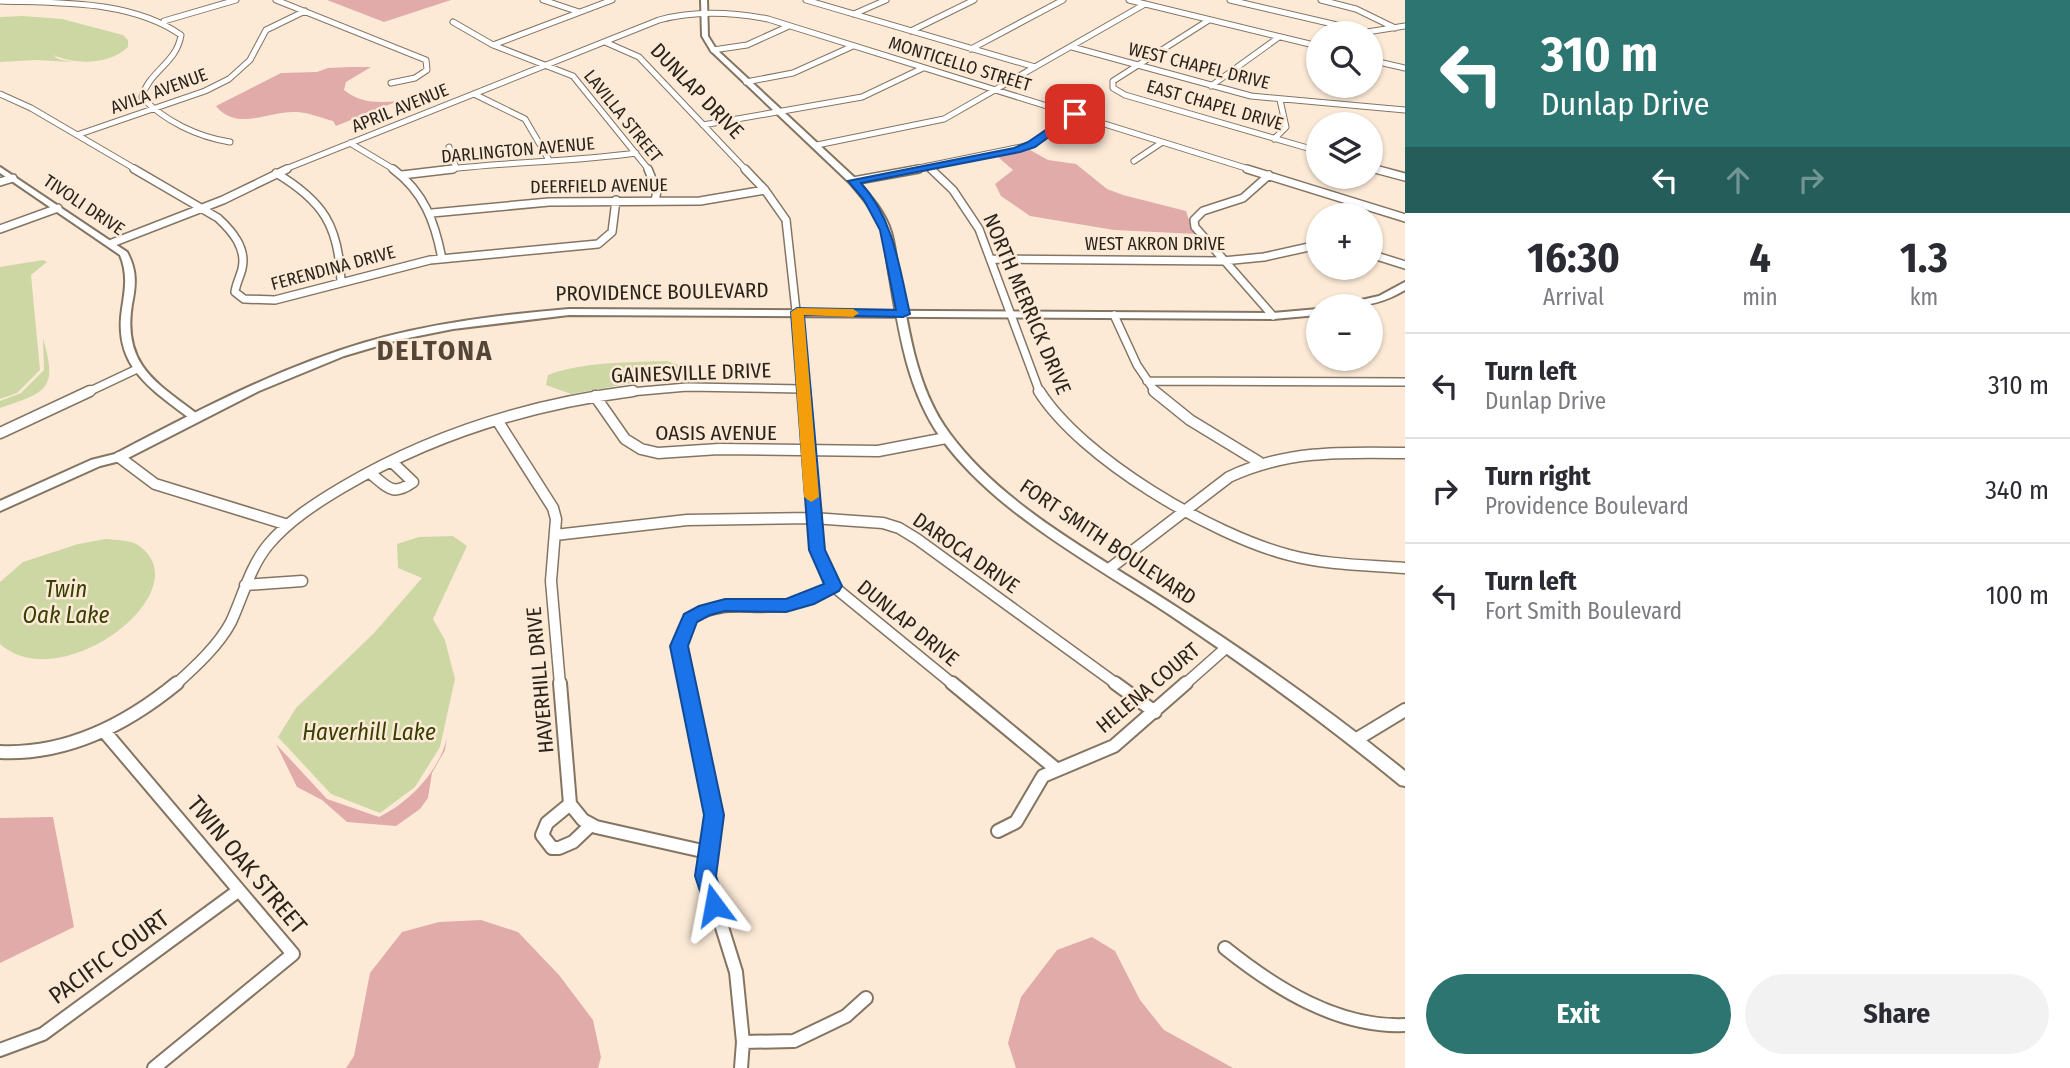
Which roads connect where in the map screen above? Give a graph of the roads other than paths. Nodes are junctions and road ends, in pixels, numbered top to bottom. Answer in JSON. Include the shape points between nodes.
{"nodes":[{"id":1,"x":236,"y":0,"type":"edge"},
{"id":2,"x":276,"y":0,"type":"edge"},
{"id":3,"x":543,"y":0,"type":"edge"},
{"id":4,"x":612,"y":0,"type":"edge"},
{"id":5,"x":704,"y":0,"type":"edge"},
{"id":6,"x":806,"y":0,"type":"edge"},
{"id":7,"x":886,"y":0,"type":"edge"},
{"id":8,"x":974,"y":0,"type":"edge"},
{"id":9,"x":1063,"y":0,"type":"edge"},
{"id":10,"x":1129,"y":0,"type":"edge"},
{"id":11,"x":1230,"y":0,"type":"edge"},
{"id":12,"x":1321,"y":0,"type":"edge"},
{"id":13,"x":14,"y":1,"type":"edge"},
{"id":14,"x":0,"y":2,"type":"edge"},
{"id":15,"x":77,"y":2,"type":"edge"},
{"id":16,"x":1250,"y":2,"type":"edge"},
{"id":17,"x":1145,"y":4,"type":"junction"},
{"id":18,"x":305,"y":11,"type":"junction"},
{"id":19,"x":579,"y":12,"type":"junction"},
{"id":20,"x":855,"y":14,"type":"junction"},
{"id":21,"x":704,"y":15,"type":"junction"},
{"id":22,"x":1209,"y":20,"type":"junction"},
{"id":23,"x":164,"y":21,"type":"junction"},
{"id":24,"x":453,"y":22,"type":"dead end"},
{"id":25,"x":789,"y":26,"type":"junction"},
{"id":26,"x":1405,"y":26,"type":"edge"},
{"id":27,"x":1395,"y":28,"type":"junction"},
{"id":28,"x":911,"y":31,"type":"junction"},
{"id":29,"x":1279,"y":37,"type":"junction"},
{"id":30,"x":605,"y":42,"type":"junction"},
{"id":31,"x":1306,"y":43,"type":"edge"},
{"id":32,"x":493,"y":45,"type":"junction"},
{"id":33,"x":853,"y":46,"type":"junction"},
{"id":34,"x":1072,"y":47,"type":"junction"},
{"id":35,"x":971,"y":49,"type":"junction"},
{"id":36,"x":713,"y":50,"type":"junction"},
{"id":37,"x":1383,"y":63,"type":"edge"},
{"id":38,"x":547,"y":65,"type":"junction"},
{"id":39,"x":1137,"y":65,"type":"junction"},
{"id":40,"x":1035,"y":67,"type":"junction"},
{"id":41,"x":923,"y":68,"type":"junction"},
{"id":42,"x":1405,"y":68,"type":"edge"},
{"id":43,"x":746,"y":82,"type":"junction"},
{"id":44,"x":391,"y":83,"type":"dead end"},
{"id":45,"x":1212,"y":86,"type":"junction"},
{"id":46,"x":997,"y":91,"type":"junction"},
{"id":47,"x":0,"y":94,"type":"edge"},
{"id":48,"x":474,"y":94,"type":"junction"},
{"id":49,"x":1280,"y":100,"type":"junction"},
{"id":50,"x":153,"y":108,"type":"junction"},
{"id":51,"x":1405,"y":110,"type":"edge"},
{"id":52,"x":779,"y":112,"type":"junction"},
{"id":53,"x":1075,"y":114,"type":"junction"},
{"id":54,"x":703,"y":125,"type":"junction"},
{"id":55,"x":77,"y":135,"type":"junction"},
{"id":56,"x":1275,"y":139,"type":"junction"},
{"id":57,"x":230,"y":142,"type":"dead end"},
{"id":58,"x":1161,"y":143,"type":"junction"},
{"id":59,"x":350,"y":144,"type":"junction"},
{"id":60,"x":817,"y":145,"type":"junction"},
{"id":61,"x":449,"y":147,"type":"dead end"},
{"id":62,"x":1306,"y":148,"type":"edge"},
{"id":63,"x":636,"y":153,"type":"junction"},
{"id":64,"x":548,"y":160,"type":"junction"},
{"id":65,"x":1134,"y":161,"type":"dead end"},
{"id":66,"x":928,"y":166,"type":"junction"},
{"id":67,"x":0,"y":169,"type":"edge"},
{"id":68,"x":456,"y":169,"type":"junction"},
{"id":69,"x":1383,"y":171,"type":"edge"},
{"id":70,"x":276,"y":173,"type":"junction"},
{"id":71,"x":402,"y":175,"type":"junction"},
{"id":72,"x":1269,"y":175,"type":"junction"},
{"id":73,"x":1405,"y":177,"type":"edge"},
{"id":74,"x":13,"y":178,"type":"junction"},
{"id":75,"x":853,"y":181,"type":"junction"},
{"id":76,"x":0,"y":182,"type":"edge"},
{"id":77,"x":765,"y":190,"type":"junction"},
{"id":78,"x":616,"y":200,"type":"junction"},
{"id":79,"x":654,"y":201,"type":"junction"},
{"id":80,"x":58,"y":208,"type":"junction"},
{"id":81,"x":202,"y":209,"type":"junction"},
{"id":82,"x":432,"y":213,"type":"junction"},
{"id":83,"x":1405,"y":218,"type":"edge"},
{"id":84,"x":0,"y":229,"type":"edge"},
{"id":85,"x":111,"y":243,"type":"junction"},
{"id":86,"x":1306,"y":248,"type":"edge"},
{"id":87,"x":1383,"y":258,"type":"edge"},
{"id":88,"x":442,"y":259,"type":"junction"},
{"id":89,"x":990,"y":259,"type":"junction"},
{"id":90,"x":1223,"y":261,"type":"junction"},
{"id":91,"x":1405,"y":265,"type":"edge"},
{"id":92,"x":341,"y":281,"type":"junction"},
{"id":93,"x":1405,"y":285,"type":"edge"},
{"id":94,"x":1383,"y":298,"type":"edge"},
{"id":95,"x":797,"y":312,"type":"junction"},
{"id":96,"x":1306,"y":313,"type":"edge"},
{"id":97,"x":903,"y":314,"type":"junction"},
{"id":98,"x":1009,"y":314,"type":"junction"},
{"id":99,"x":1114,"y":315,"type":"junction"},
{"id":100,"x":1273,"y":316,"type":"junction"},
{"id":101,"x":137,"y":369,"type":"junction"},
{"id":102,"x":1147,"y":381,"type":"junction"},
{"id":103,"x":1405,"y":382,"type":"edge"},
{"id":104,"x":802,"y":388,"type":"junction"},
{"id":105,"x":595,"y":396,"type":"junction"},
{"id":106,"x":196,"y":418,"type":"junction"},
{"id":107,"x":497,"y":419,"type":"junction"},
{"id":108,"x":0,"y":433,"type":"edge"},
{"id":109,"x":946,"y":438,"type":"junction"},
{"id":110,"x":807,"y":450,"type":"junction"},
{"id":111,"x":1405,"y":453,"type":"edge"},
{"id":112,"x":119,"y":457,"type":"junction"},
{"id":113,"x":1259,"y":462,"type":"junction"},
{"id":114,"x":392,"y":463,"type":"junction"},
{"id":115,"x":370,"y":473,"type":"junction"},
{"id":116,"x":0,"y":506,"type":"edge"},
{"id":117,"x":1188,"y":510,"type":"junction"},
{"id":118,"x":0,"y":515,"type":"edge"},
{"id":119,"x":813,"y":519,"type":"junction"},
{"id":120,"x":288,"y":525,"type":"junction"},
{"id":121,"x":555,"y":535,"type":"junction"},
{"id":122,"x":1405,"y":568,"type":"edge"},
{"id":123,"x":1109,"y":569,"type":"junction"},
{"id":124,"x":302,"y":581,"type":"dead end"},
{"id":125,"x":245,"y":585,"type":"junction"},
{"id":126,"x":833,"y":586,"type":"junction"},
{"id":127,"x":1227,"y":647,"type":"junction"},
{"id":128,"x":1405,"y":710,"type":"edge"},
{"id":129,"x":1155,"y":712,"type":"junction"},
{"id":130,"x":104,"y":731,"type":"junction"},
{"id":131,"x":1357,"y":739,"type":"junction"},
{"id":132,"x":0,"y":752,"type":"edge"},
{"id":133,"x":1056,"y":769,"type":"junction"},
{"id":134,"x":1405,"y":780,"type":"edge"},
{"id":135,"x":570,"y":804,"type":"junction"},
{"id":136,"x":591,"y":825,"type":"junction"},
{"id":137,"x":998,"y":831,"type":"dead end"},
{"id":138,"x":707,"y":852,"type":"junction"},
{"id":139,"x":239,"y":891,"type":"junction"},
{"id":140,"x":1225,"y":948,"type":"dead end"},
{"id":141,"x":866,"y":999,"type":"dead end"},
{"id":142,"x":1404,"y":1028,"type":"edge"},
{"id":143,"x":743,"y":1042,"type":"junction"},
{"id":144,"x":0,"y":1050,"type":"edge"},
{"id":145,"x":154,"y":1068,"type":"edge"},
{"id":146,"x":741,"y":1068,"type":"edge"}],
"edges":[{"from":1,"to":23,"type":"street"},
{"from":2,"to":18,"type":"street"},
{"from":3,"to":19,"type":"street"},
{"from":4,"to":19,"type":"street"},
{"from":5,"to":21,"type":"street"},
{"from":6,"to":20,"type":"street"},
{"from":7,"to":20,"type":"street"},
{"from":8,"to":28,"type":"street"},
{"from":9,"to":35,"type":"street"},
{"from":10,"to":17,"type":"street"},
{"from":11,"to":16,"type":"street"},
{"from":12,"to":27,"type":"street","via":[[1356,9]]},
{"from":13,"to":14,"type":"street"},
{"from":13,"to":15,"type":"street"},
{"from":15,"to":23,"type":"street"},
{"from":16,"to":27,"type":"street","via":[[1354,30]]},
{"from":17,"to":22,"type":"street"},
{"from":17,"to":34,"type":"street"},
{"from":18,"to":44,"type":"street","via":[[426,60],[427,70],[422,74]]},
{"from":18,"to":50,"type":"street","name":"AVILA AVENUE","via":[[266,30],[244,69],[229,79]]},
{"from":19,"to":32,"type":"street"},
{"from":20,"to":28,"type":"street"},
{"from":21,"to":25,"type":"street","name":"MONTICELLO STREET","via":[[746,15]]},
{"from":21,"to":30,"type":"street","name":"APRIL AVENUE","via":[[669,17]]},
{"from":21,"to":36,"type":"street","via":[[705,36]]},
{"from":22,"to":29,"type":"street"},
{"from":22,"to":39,"type":"street"},
{"from":23,"to":50,"type":"street","via":[[181,35],[181,46],[177,56],[143,87],[142,97]]},
{"from":24,"to":32,"type":"street","name":"LAVILLA STREET"},
{"from":25,"to":33,"type":"street","name":"MONTICELLO STREET"},
{"from":25,"to":36,"type":"street","via":[[747,44]]},
{"from":26,"to":27,"type":"street"},
{"from":28,"to":35,"type":"street"},
{"from":29,"to":31,"type":"street"},
{"from":29,"to":45,"type":"street"},
{"from":30,"to":38,"type":"street","name":"APRIL AVENUE"},
{"from":30,"to":54,"type":"street","name":"DUNLAP DRIVE","via":[[639,57]]},
{"from":32,"to":38,"type":"street","name":"LAVILLA STREET"},
{"from":33,"to":41,"type":"street","name":"MONTICELLO STREET"},
{"from":33,"to":43,"type":"street","via":[[793,73]]},
{"from":34,"to":39,"type":"street","name":"WEST CHAPEL DRIVE"},
{"from":34,"to":40,"type":"street"},
{"from":35,"to":40,"type":"street"},
{"from":36,"to":43,"type":"street","name":"FORT SMITH BOULEVARD"},
{"from":37,"to":42,"type":"street"},
{"from":38,"to":48,"type":"street","name":"APRIL AVENUE"},
{"from":38,"to":63,"type":"street","name":"LAVILLA STREET","via":[[580,82]]},
{"from":39,"to":45,"type":"street","name":"WEST CHAPEL DRIVE"},
{"from":39,"to":56,"type":"street","name":"EAST CHAPEL DRIVE","via":[[1114,80],[1113,88]]},
{"from":40,"to":46,"type":"street"},
{"from":41,"to":46,"type":"street","name":"MONTICELLO STREET"},
{"from":41,"to":52,"type":"street","via":[[862,97]]},
{"from":43,"to":52,"type":"street","name":"FORT SMITH BOULEVARD"},
{"from":45,"to":49,"type":"street","name":"WEST CHAPEL DRIVE"},
{"from":46,"to":53,"type":"street","name":"MONTICELLO STREET"},
{"from":46,"to":60,"type":"street","via":[[928,124]]},
{"from":47,"to":55,"type":"street","name":"FERENDINA DRIVE"},
{"from":48,"to":59,"type":"street","name":"APRIL AVENUE"},
{"from":48,"to":64,"type":"street","via":[[525,120]]},
{"from":49,"to":51,"type":"street","name":"WEST CHAPEL DRIVE"},
{"from":49,"to":56,"type":"street","via":[[1288,123]]},
{"from":50,"to":55,"type":"street","name":"AVILA AVENUE"},
{"from":50,"to":57,"type":"street","via":[[211,141]]},
{"from":52,"to":54,"type":"street"},
{"from":52,"to":60,"type":"street","name":"FORT SMITH BOULEVARD"},
{"from":53,"to":58,"type":"street","name":"MONTICELLO STREET"},
{"from":53,"to":66,"type":"street","via":[[1031,145]]},
{"from":54,"to":77,"type":"street","name":"DUNLAP DRIVE"},
{"from":55,"to":81,"type":"street","name":"FERENDINA DRIVE"},
{"from":56,"to":62,"type":"street","name":"EAST CHAPEL DRIVE"},
{"from":58,"to":65,"type":"street"},
{"from":58,"to":72,"type":"street","name":"MONTICELLO STREET"},
{"from":59,"to":70,"type":"street","name":"APRIL AVENUE"},
{"from":59,"to":71,"type":"street"},
{"from":60,"to":75,"type":"street","name":"FORT SMITH BOULEVARD"},
{"from":61,"to":68,"type":"street"},
{"from":63,"to":64,"type":"street","name":"DARLINGTON AVENUE"},
{"from":63,"to":79,"type":"street","name":"LAVILLA STREET","via":[[656,181]]},
{"from":64,"to":68,"type":"street","name":"DARLINGTON AVENUE"},
{"from":66,"to":75,"type":"street"},
{"from":66,"to":89,"type":"street","name":"NORTH MERRICK DRIVE","via":[[967,208]]},
{"from":67,"to":74,"type":"street","name":"TIVOLI DRIVE"},
{"from":68,"to":71,"type":"street","name":"DARLINGTON AVENUE"},
{"from":69,"to":73,"type":"street"},
{"from":70,"to":81,"type":"street","name":"APRIL AVENUE"},
{"from":70,"to":92,"type":"street","via":[[303,190],[329,217],[341,253]]},
{"from":71,"to":82,"type":"street"},
{"from":72,"to":83,"type":"street","name":"MONTICELLO STREET"},
{"from":72,"to":90,"type":"street","via":[[1244,197],[1196,216],[1195,227]]},
{"from":74,"to":76,"type":"street"},
{"from":74,"to":80,"type":"street","name":"TIVOLI DRIVE"},
{"from":75,"to":97,"type":"street","name":"FORT SMITH BOULEVARD","via":[[886,230]]},
{"from":77,"to":79,"type":"street","name":"DEERFIELD AVENUE","via":[[720,199]]},
{"from":77,"to":95,"type":"street","name":"DUNLAP DRIVE","via":[[786,220]]},
{"from":78,"to":79,"type":"street","name":"DEERFIELD AVENUE"},
{"from":78,"to":82,"type":"street","name":"DEERFIELD AVENUE","via":[[519,203]]},
{"from":78,"to":88,"type":"street","name":"FERENDINA DRIVE","via":[[612,232],[598,244]]},
{"from":80,"to":84,"type":"street"},
{"from":80,"to":85,"type":"street","name":"TIVOLI DRIVE"},
{"from":81,"to":85,"type":"street","name":"APRIL AVENUE"},
{"from":81,"to":92,"type":"street","name":"FERENDINA DRIVE","via":[[230,228],[239,242],[242,268],[236,292],[246,300],[274,300]]},
{"from":82,"to":88,"type":"street"},
{"from":85,"to":101,"type":"street","name":"TIVOLI DRIVE","via":[[131,267],[123,326],[124,341]]},
{"from":86,"to":90,"type":"street","name":"WEST AKRON DRIVE"},
{"from":87,"to":91,"type":"street"},
{"from":88,"to":92,"type":"street","name":"FERENDINA DRIVE"},
{"from":89,"to":90,"type":"street","name":"WEST AKRON DRIVE"},
{"from":89,"to":98,"type":"street","name":"NORTH MERRICK DRIVE"},
{"from":90,"to":100,"type":"street"},
{"from":93,"to":94,"type":"main road"},
{"from":95,"to":97,"type":"main road","name":"PROVIDENCE BOULEVARD"},
{"from":95,"to":104,"type":"street","name":"DUNLAP DRIVE"},
{"from":95,"to":106,"type":"main road","name":"PROVIDENCE BOULEVARD","via":[[569,312],[470,322],[341,353]]},
{"from":96,"to":100,"type":"main road","name":"PROVIDENCE BOULEVARD"},
{"from":97,"to":98,"type":"main road","name":"PROVIDENCE BOULEVARD"},
{"from":97,"to":109,"type":"street","name":"FORT SMITH BOULEVARD","via":[[914,368],[933,419]]},
{"from":98,"to":99,"type":"main road","name":"PROVIDENCE BOULEVARD"},
{"from":98,"to":117,"type":"street","name":"NORTH MERRICK DRIVE","via":[[1041,393],[1056,416],[1106,459]]},
{"from":99,"to":100,"type":"main road","name":"PROVIDENCE BOULEVARD"},
{"from":99,"to":102,"type":"street"},
{"from":101,"to":106,"type":"street","name":"TIVOLI DRIVE"},
{"from":101,"to":108,"type":"street"},
{"from":102,"to":103,"type":"street"},
{"from":102,"to":113,"type":"street","via":[[1175,408]]},
{"from":104,"to":105,"type":"street","name":"GAINESVILLE DRIVE","via":[[651,389]]},
{"from":104,"to":110,"type":"street","name":"DUNLAP DRIVE"},
{"from":105,"to":107,"type":"street","name":"GAINESVILLE DRIVE"},
{"from":105,"to":110,"type":"street","name":"OASIS AVENUE","via":[[625,439],[641,449],[658,453]]},
{"from":106,"to":112,"type":"main road","name":"PROVIDENCE BOULEVARD"},
{"from":107,"to":114,"type":"street","name":"GAINESVILLE DRIVE"},
{"from":107,"to":121,"type":"street","name":"HAVERHILL DRIVE","via":[[553,508]]},
{"from":109,"to":110,"type":"street","name":"OASIS AVENUE","via":[[878,451]]},
{"from":109,"to":123,"type":"street","name":"FORT SMITH BOULEVARD","via":[[1000,493]]},
{"from":110,"to":119,"type":"street","name":"DUNLAP DRIVE"},
{"from":111,"to":113,"type":"street","via":[[1311,453]]},
{"from":112,"to":116,"type":"main road","name":"PROVIDENCE BOULEVARD"},
{"from":112,"to":118,"type":"main road","name":"PROVIDENCE BOULEVARD","via":[[105,468]]},
{"from":112,"to":120,"type":"street","via":[[155,484]]},
{"from":113,"to":117,"type":"street","via":[[1229,477]]},
{"from":114,"to":115,"type":"street","name":"GAINESVILLE DRIVE"},
{"from":114,"to":115,"type":"street","via":[[410,478],[409,487],[394,491]]},
{"from":115,"to":120,"type":"street","name":"GAINESVILLE DRIVE"},
{"from":117,"to":122,"type":"street","name":"NORTH MERRICK DRIVE","via":[[1248,543],[1290,555]]},
{"from":117,"to":123,"type":"street"},
{"from":119,"to":121,"type":"street","name":"DAROCA DRIVE","via":[[687,520]]},
{"from":119,"to":126,"type":"street","name":"DUNLAP DRIVE","via":[[817,550]]},
{"from":119,"to":129,"type":"street","name":"DAROCA DRIVE","via":[[864,520],[899,528]]},
{"from":120,"to":125,"type":"street","name":"GAINESVILLE DRIVE","via":[[262,549]]},
{"from":121,"to":135,"type":"street","name":"HAVERHILL DRIVE","via":[[551,581]]},
{"from":123,"to":127,"type":"street","name":"FORT SMITH BOULEVARD"},
{"from":124,"to":125,"type":"street"},
{"from":125,"to":130,"type":"street","name":"GAINESVILLE DRIVE","via":[[229,625],[201,660],[152,704]]},
{"from":126,"to":133,"type":"street","name":"DUNLAP DRIVE"},
{"from":126,"to":138,"type":"street","via":[[786,606],[725,605],[705,610],[691,618],[683,632],[679,646],[714,815]]},
{"from":127,"to":129,"type":"street","name":"HELENA COURT"},
{"from":127,"to":131,"type":"street","name":"FORT SMITH BOULEVARD"},
{"from":128,"to":131,"type":"street"},
{"from":129,"to":133,"type":"street","name":"HELENA COURT","via":[[1114,746]]},
{"from":130,"to":132,"type":"street","name":"GAINESVILLE DRIVE","via":[[79,741]]},
{"from":130,"to":139,"type":"street","name":"TWIN OAK STREET"},
{"from":131,"to":134,"type":"street","name":"FORT SMITH BOULEVARD"},
{"from":133,"to":137,"type":"street","name":"HELENA COURT","via":[[1043,776],[1016,822]]},
{"from":135,"to":136,"type":"street"},
{"from":135,"to":136,"type":"street","via":[[547,824],[544,841],[561,849],[578,840]]},
{"from":136,"to":138,"type":"street"},
{"from":138,"to":143,"type":"street","via":[[706,876],[736,972]]},
{"from":139,"to":144,"type":"street","name":"PACIFIC COURT","via":[[43,1034]]},
{"from":139,"to":145,"type":"street","name":"TWIN OAK STREET","via":[[293,954]]},
{"from":140,"to":142,"type":"street","via":[[1267,981],[1321,1006],[1377,1025]]},
{"from":141,"to":143,"type":"street","via":[[846,1016],[794,1041]]},
{"from":143,"to":146,"type":"street"}]}
